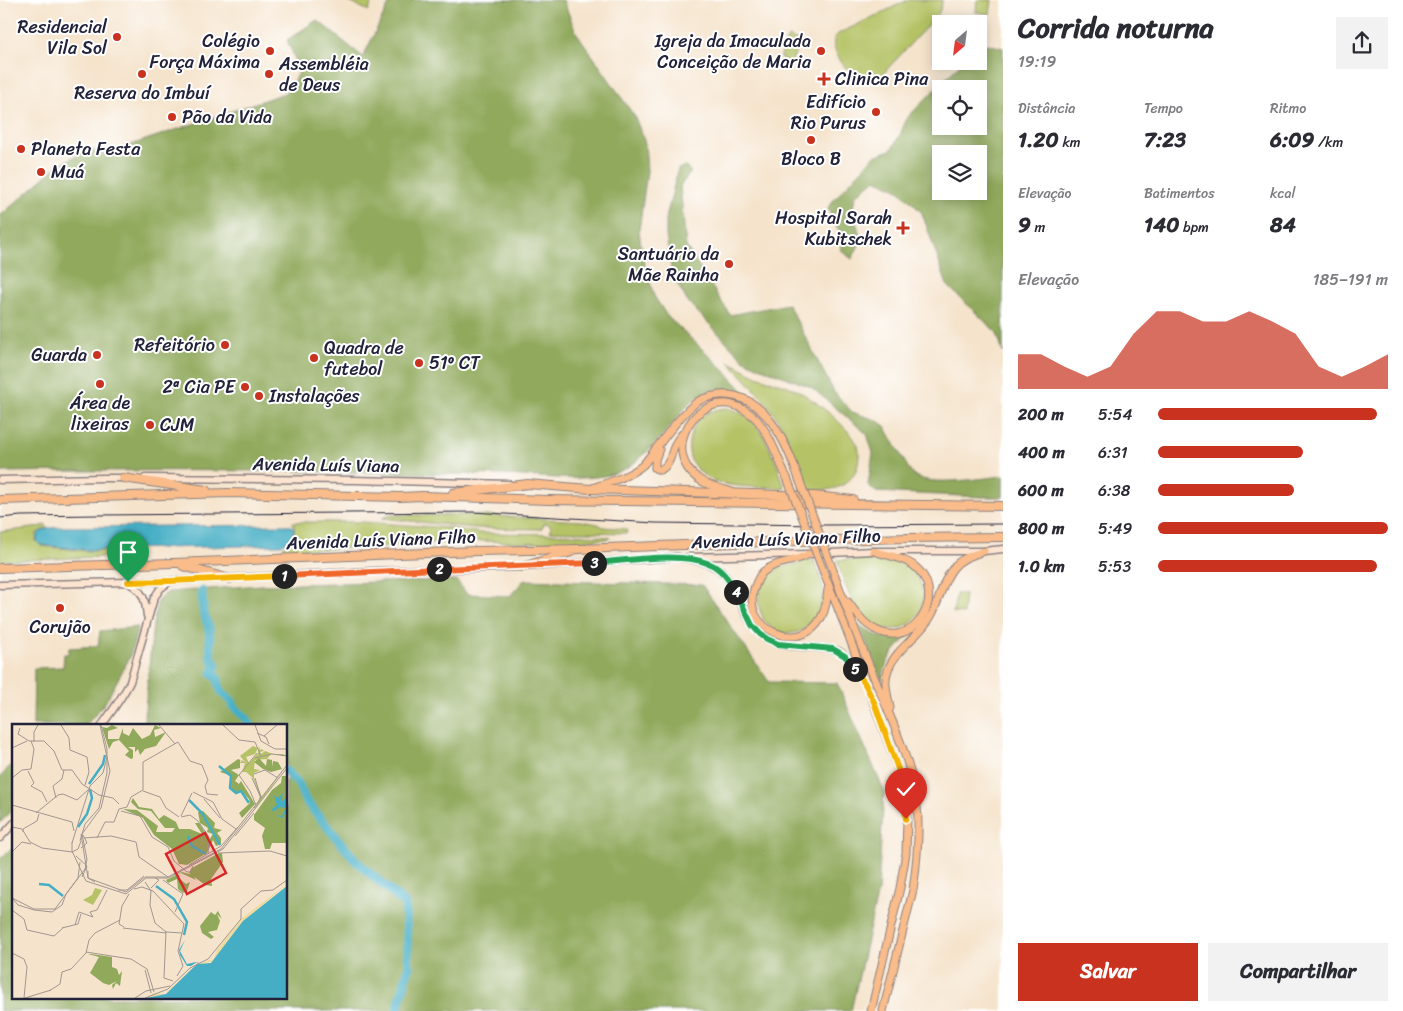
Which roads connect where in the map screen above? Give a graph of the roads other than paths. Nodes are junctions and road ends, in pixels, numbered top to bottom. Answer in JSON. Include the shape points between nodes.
{"nodes":[{"id":1,"x":683,"y":432,"type":"junction"},
{"id":2,"x":664,"y":440,"type":"junction"},
{"id":3,"x":123,"y":478,"type":"junction"},
{"id":4,"x":0,"y":480,"type":"edge"},
{"id":5,"x":528,"y":484,"type":"junction"},
{"id":6,"x":590,"y":489,"type":"junction"},
{"id":7,"x":228,"y":493,"type":"junction"},
{"id":8,"x":735,"y":493,"type":"junction"},
{"id":9,"x":423,"y":496,"type":"junction"},
{"id":10,"x":0,"y":500,"type":"edge"},
{"id":11,"x":892,"y":505,"type":"junction"},
{"id":12,"x":1003,"y":506,"type":"edge"},
{"id":13,"x":1003,"y":537,"type":"edge"},
{"id":14,"x":579,"y":549,"type":"junction"},
{"id":15,"x":1003,"y":549,"type":"edge"},
{"id":16,"x":872,"y":551,"type":"junction"},
{"id":17,"x":984,"y":551,"type":"junction"},
{"id":18,"x":809,"y":554,"type":"junction"},
{"id":19,"x":674,"y":557,"type":"junction"},
{"id":20,"x":174,"y":563,"type":"junction"},
{"id":21,"x":522,"y":567,"type":"junction"},
{"id":22,"x":0,"y":568,"type":"edge"},
{"id":23,"x":230,"y":579,"type":"junction"},
{"id":24,"x":170,"y":581,"type":"junction"},
{"id":25,"x":128,"y":582,"type":"junction"},
{"id":26,"x":0,"y":586,"type":"edge"},
{"id":27,"x":828,"y":586,"type":"junction"},
{"id":28,"x":840,"y":591,"type":"junction"},
{"id":29,"x":147,"y":620,"type":"junction"},
{"id":30,"x":874,"y":702,"type":"junction"},
{"id":31,"x":891,"y":716,"type":"junction"},
{"id":32,"x":103,"y":724,"type":"edge"},
{"id":33,"x":12,"y":824,"type":"edge"},
{"id":34,"x":0,"y":838,"type":"edge"},
{"id":35,"x":871,"y":1011,"type":"edge"},
{"id":36,"x":883,"y":1011,"type":"edge"}],
"edges":[{"from":1,"to":2,"type":"main road","via":[[671,459],[660,470],[655,468],[654,460]]},
{"from":1,"to":8,"type":"main road","via":[[682,454],[690,471],[700,480]]},
{"from":1,"to":27,"type":"main road","bridge":true,"via":[[692,419],[715,405],[738,407],[757,420],[787,478]]},
{"from":2,"to":6,"type":"main road","via":[[637,470]]},
{"from":2,"to":28,"type":"main road","bridge":true,"via":[[692,405],[701,399],[718,395],[736,396],[757,406],[784,442]]},
{"from":3,"to":4,"type":"main road"},
{"from":3,"to":5,"type":"main road","name":"Avenida Luís Viana"},
{"from":3,"to":7,"type":"highway"},
{"from":5,"to":6,"type":"highway"},
{"from":5,"to":9,"type":"highway"},
{"from":6,"to":8,"type":"highway"},
{"from":7,"to":9,"type":"highway","name":"Avenida Luís Viana Filho"},
{"from":7,"to":10,"type":"highway","name":"Avenida Luís Viana Filho"},
{"from":8,"to":11,"type":"highway","via":[[814,496]]},
{"from":9,"to":11,"type":"highway","name":"Avenida Luís Viana Filho"},
{"from":11,"to":12,"type":"highway","name":"Avenida Luís Viana Filho"},
{"from":13,"to":14,"type":"highway","name":"Avenida Luís Viana Filho"},
{"from":14,"to":20,"type":"highway","name":"Avenida Luís Viana Filho"},
{"from":14,"to":21,"type":"highway"},
{"from":15,"to":17,"type":"main road","name":"Avenida Luís Viana Filho"},
{"from":16,"to":17,"type":"main road","name":"Avenida Luís Viana Filho"},
{"from":16,"to":18,"type":"main road","name":"Avenida Luís Viana Filho"},
{"from":16,"to":28,"type":"main road","via":[[904,560],[913,565],[925,580],[928,590],[926,610],[916,626],[894,635],[877,631],[862,620]]},
{"from":17,"to":31,"type":"main road","via":[[954,567],[931,616],[892,661],[886,684]]},
{"from":18,"to":19,"type":"main road","name":"Avenida Luís Viana Filho"},
{"from":18,"to":27,"type":"main road","via":[[769,568],[756,581],[752,594],[758,619],[766,628],[783,636],[804,633],[820,620]]},
{"from":19,"to":21,"type":"main road","name":"Avenida Luís Viana Filho"},
{"from":19,"to":30,"type":"main road","via":[[705,562],[718,569],[732,585],[752,625],[772,642],[828,648],[842,654],[860,675]]},
{"from":20,"to":22,"type":"highway","name":"Avenida Luís Viana Filho"},
{"from":20,"to":23,"type":"highway"},
{"from":21,"to":23,"type":"main road","name":"Avenida Luís Viana Filho"},
{"from":23,"to":24,"type":"main road","name":"Avenida Luís Viana Filho"},
{"from":24,"to":25,"type":"main road","name":"Avenida Luís Viana Filho"},
{"from":24,"to":29,"type":"main road","via":[[156,593]]},
{"from":25,"to":26,"type":"main road","name":"Avenida Luís Viana Filho"},
{"from":25,"to":29,"type":"main road","via":[[141,592]]},
{"from":27,"to":30,"type":"main road"},
{"from":28,"to":31,"type":"main road"},
{"from":29,"to":32,"type":"main road","via":[[130,682]]},
{"from":30,"to":35,"type":"main road","via":[[898,769],[907,833],[900,888]]},
{"from":31,"to":36,"type":"main road","via":[[913,782],[918,848],[913,890]]},
{"from":33,"to":34,"type":"main road"}]}
